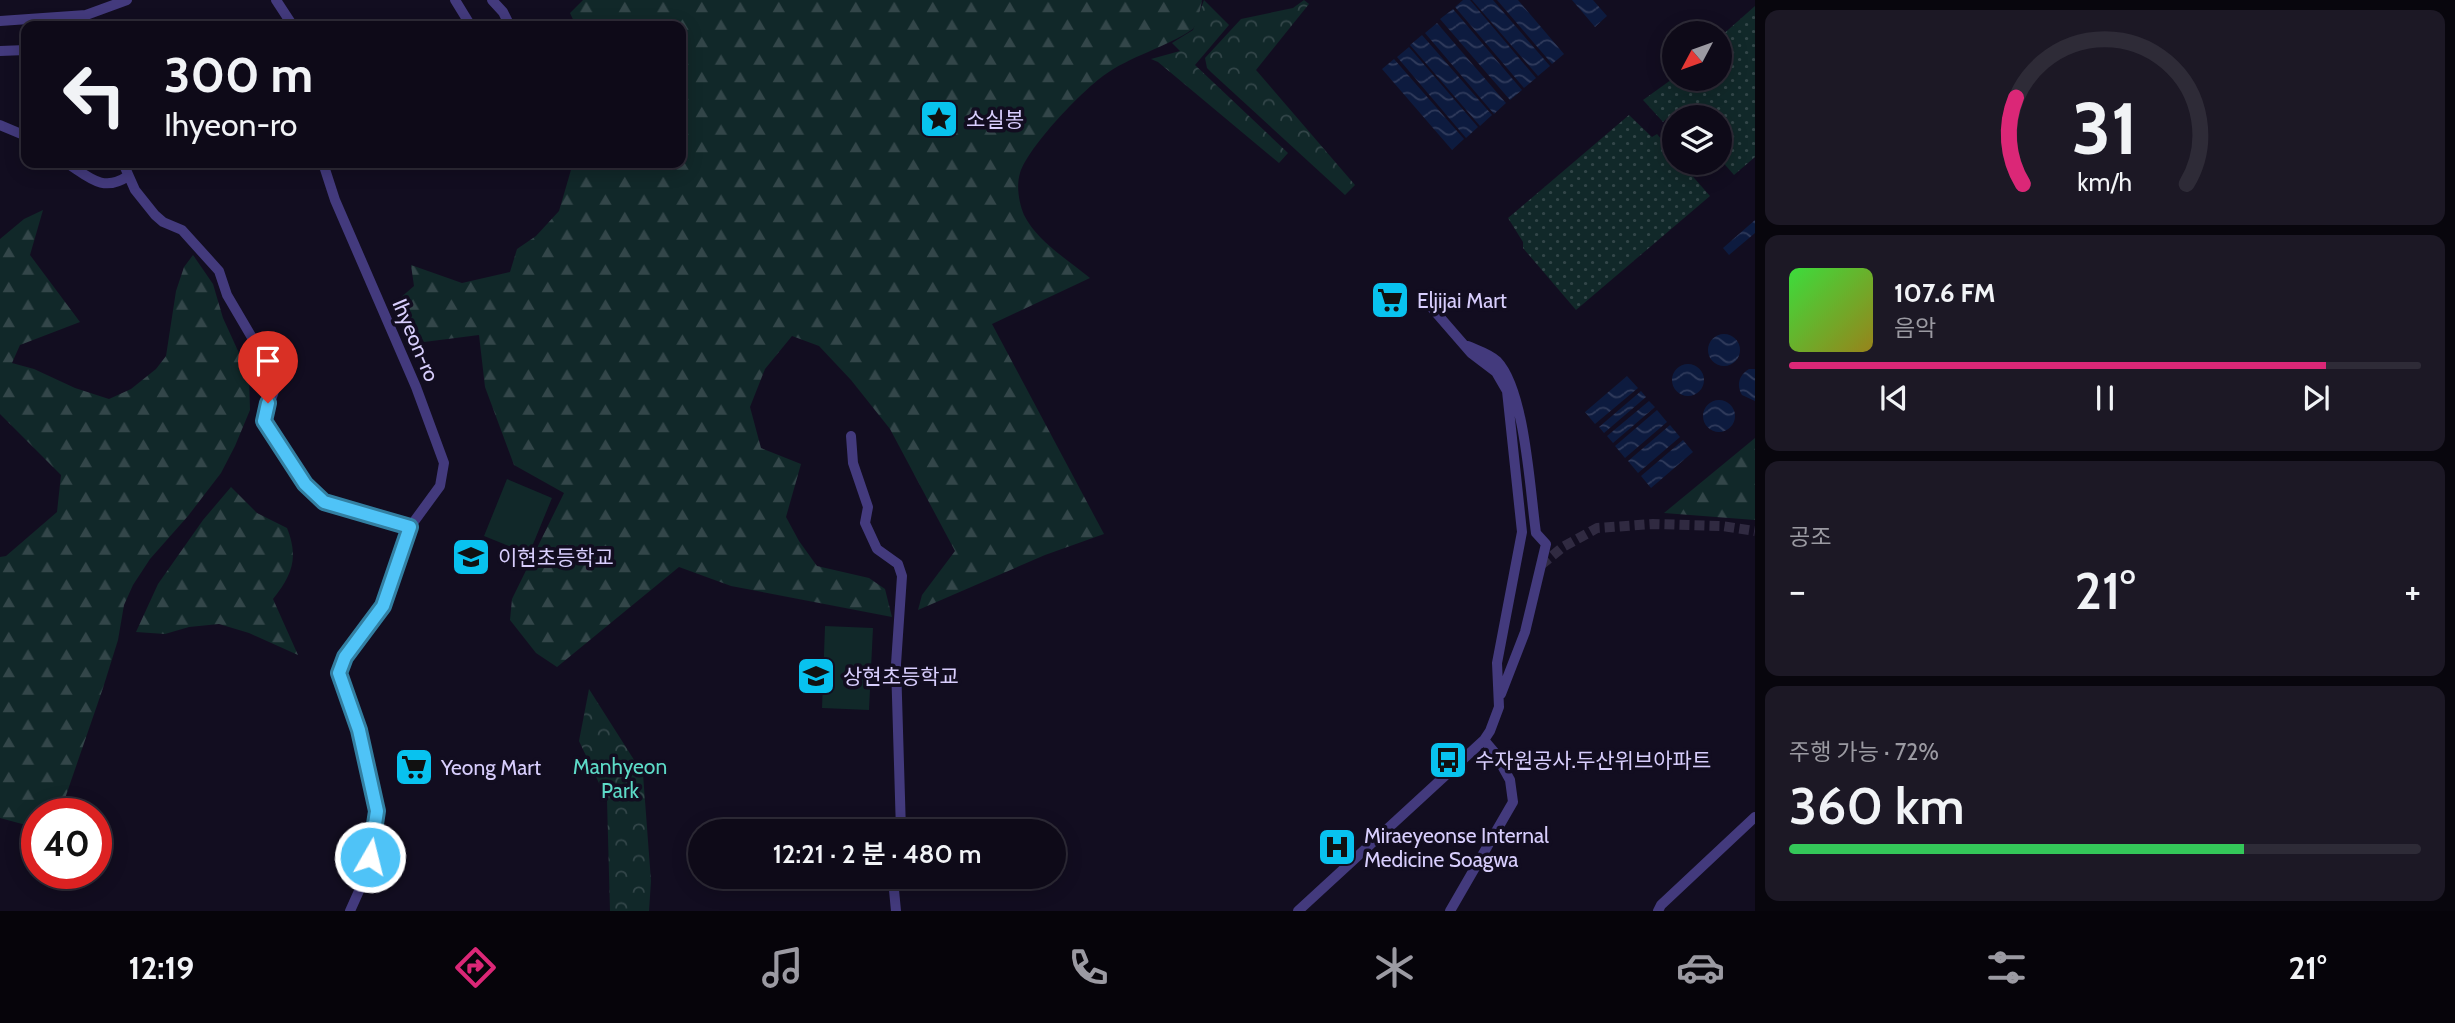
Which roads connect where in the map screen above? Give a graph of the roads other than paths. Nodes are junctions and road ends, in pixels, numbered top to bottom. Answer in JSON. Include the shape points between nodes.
{"nodes":[{"id":1,"x":127,"y":0,"type":"edge"},
{"id":2,"x":276,"y":0,"type":"edge"},
{"id":3,"x":456,"y":0,"type":"edge"},
{"id":4,"x":492,"y":0,"type":"edge"},
{"id":5,"x":0,"y":21,"type":"edge"},
{"id":6,"x":87,"y":21,"type":"edge"},
{"id":7,"x":290,"y":21,"type":"edge"},
{"id":8,"x":468,"y":21,"type":"edge"},
{"id":9,"x":508,"y":21,"type":"edge"},
{"id":10,"x":21,"y":50,"type":"edge"},
{"id":11,"x":0,"y":51,"type":"edge"},
{"id":12,"x":0,"y":125,"type":"edge"},
{"id":13,"x":21,"y":134,"type":"edge"},
{"id":14,"x":75,"y":168,"type":"edge"},
{"id":15,"x":125,"y":168,"type":"edge"},
{"id":16,"x":325,"y":168,"type":"edge"},
{"id":17,"x":128,"y":176,"type":"junction"},
{"id":18,"x":1425,"y":300,"type":"dead end"},
{"id":19,"x":1461,"y":342,"type":"junction"},
{"id":20,"x":851,"y":436,"type":"dead end"},
{"id":21,"x":410,"y":527,"type":"junction"},
{"id":22,"x":1500,"y":696,"type":"junction"},
{"id":23,"x":1483,"y":740,"type":"junction"},
{"id":24,"x":1755,"y":817,"type":"edge"},
{"id":25,"x":901,"y":819,"type":"edge"},
{"id":26,"x":895,"y":889,"type":"edge"},
{"id":27,"x":350,"y":911,"type":"edge"},
{"id":28,"x":896,"y":911,"type":"edge"},
{"id":29,"x":1298,"y":911,"type":"edge"},
{"id":30,"x":1450,"y":911,"type":"edge"},
{"id":31,"x":1658,"y":911,"type":"edge"}],
"edges":[{"from":1,"to":6,"type":"street"},
{"from":2,"to":7,"type":"street"},
{"from":3,"to":8,"type":"street"},
{"from":4,"to":9,"type":"street"},
{"from":5,"to":6,"type":"street"},
{"from":10,"to":11,"type":"street"},
{"from":12,"to":13,"type":"street"},
{"from":14,"to":17,"type":"street","via":[[98,183],[112,184]]},
{"from":15,"to":17,"type":"street"},
{"from":16,"to":21,"type":"street","name":"Ihyeon-ro","via":[[444,463],[440,486]]},
{"from":17,"to":21,"type":"street","via":[[155,215],[182,230],[219,271],[275,388],[264,421],[305,484],[334,506]]},
{"from":18,"to":19,"type":"street"},
{"from":19,"to":22,"type":"street","via":[[1496,372],[1509,405],[1522,532],[1497,663]]},
{"from":19,"to":22,"type":"street","via":[[1495,359],[1506,373],[1521,423],[1536,533],[1546,544],[1525,632]]},
{"from":20,"to":25,"type":"street","via":[[853,463],[868,507],[864,523],[877,549],[898,564],[902,576],[895,664]]},
{"from":21,"to":27,"type":"street","name":"Ihyeon-ro","via":[[383,606],[345,657],[339,673],[359,730],[377,811],[366,873]]},
{"from":22,"to":23,"type":"street","via":[[1494,722]]},
{"from":23,"to":29,"type":"street"},
{"from":23,"to":30,"type":"street","via":[[1510,780],[1513,802]]},
{"from":24,"to":31,"type":"street"},
{"from":26,"to":28,"type":"street"}]}
